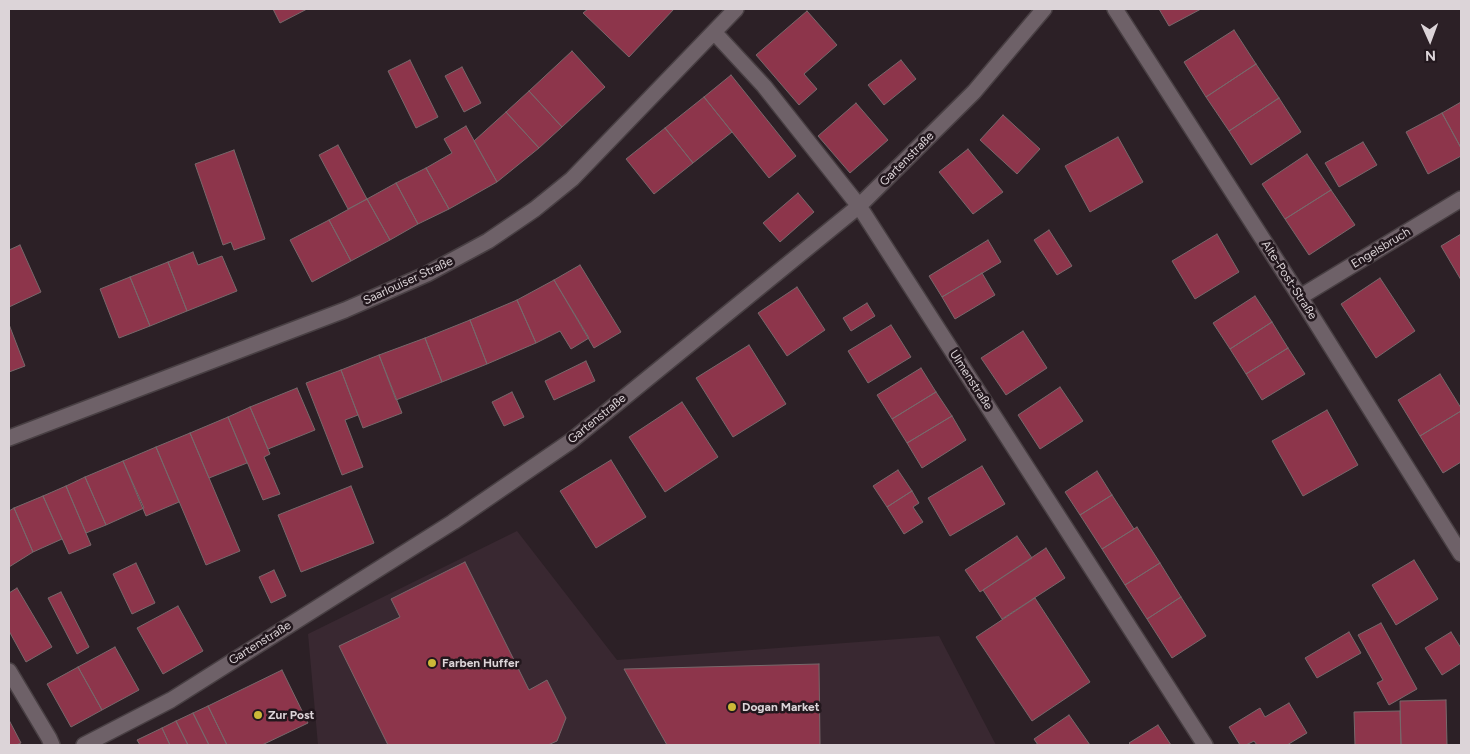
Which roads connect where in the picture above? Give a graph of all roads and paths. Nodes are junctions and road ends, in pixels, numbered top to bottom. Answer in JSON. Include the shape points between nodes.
{"nodes":[{"id":1,"x":736,"y":9,"type":"edge"},
{"id":2,"x":1044,"y":9,"type":"edge"},
{"id":3,"x":1115,"y":9,"type":"edge"},
{"id":4,"x":714,"y":32,"type":"junction"},
{"id":5,"x":1461,"y":199,"type":"edge"},
{"id":6,"x":859,"y":206,"type":"junction"},
{"id":7,"x":1300,"y":297,"type":"junction"},
{"id":8,"x":9,"y":438,"type":"edge"},
{"id":9,"x":1461,"y":554,"type":"edge"},
{"id":10,"x":9,"y":671,"type":"edge"},
{"id":11,"x":52,"y":745,"type":"edge"},
{"id":12,"x":84,"y":745,"type":"edge"},
{"id":13,"x":1205,"y":745,"type":"edge"}],
"edges":[{"from":1,"to":4,"type":"street","name":"Saarlouiser Straße"},
{"from":2,"to":6,"type":"street","name":"Gartenstraße","via":[[974,92]]},
{"from":3,"to":7,"type":"street","name":"Alte-Post-Straße"},
{"from":4,"to":6,"type":"street","name":"Ulmenstraße","via":[[764,86]]},
{"from":4,"to":8,"type":"street","name":"Saarlouiser Straße","via":[[572,179],[488,241],[428,274],[344,310]]},
{"from":5,"to":7,"type":"street","name":"Engelsbruch"},
{"from":6,"to":12,"type":"street","name":"Gartenstraße","via":[[571,441],[453,522],[170,700]]},
{"from":6,"to":13,"type":"street","name":"Ulmenstraße"},
{"from":7,"to":9,"type":"street","name":"Alte-Post-Straße"},
{"from":10,"to":11,"type":"street"}]}
